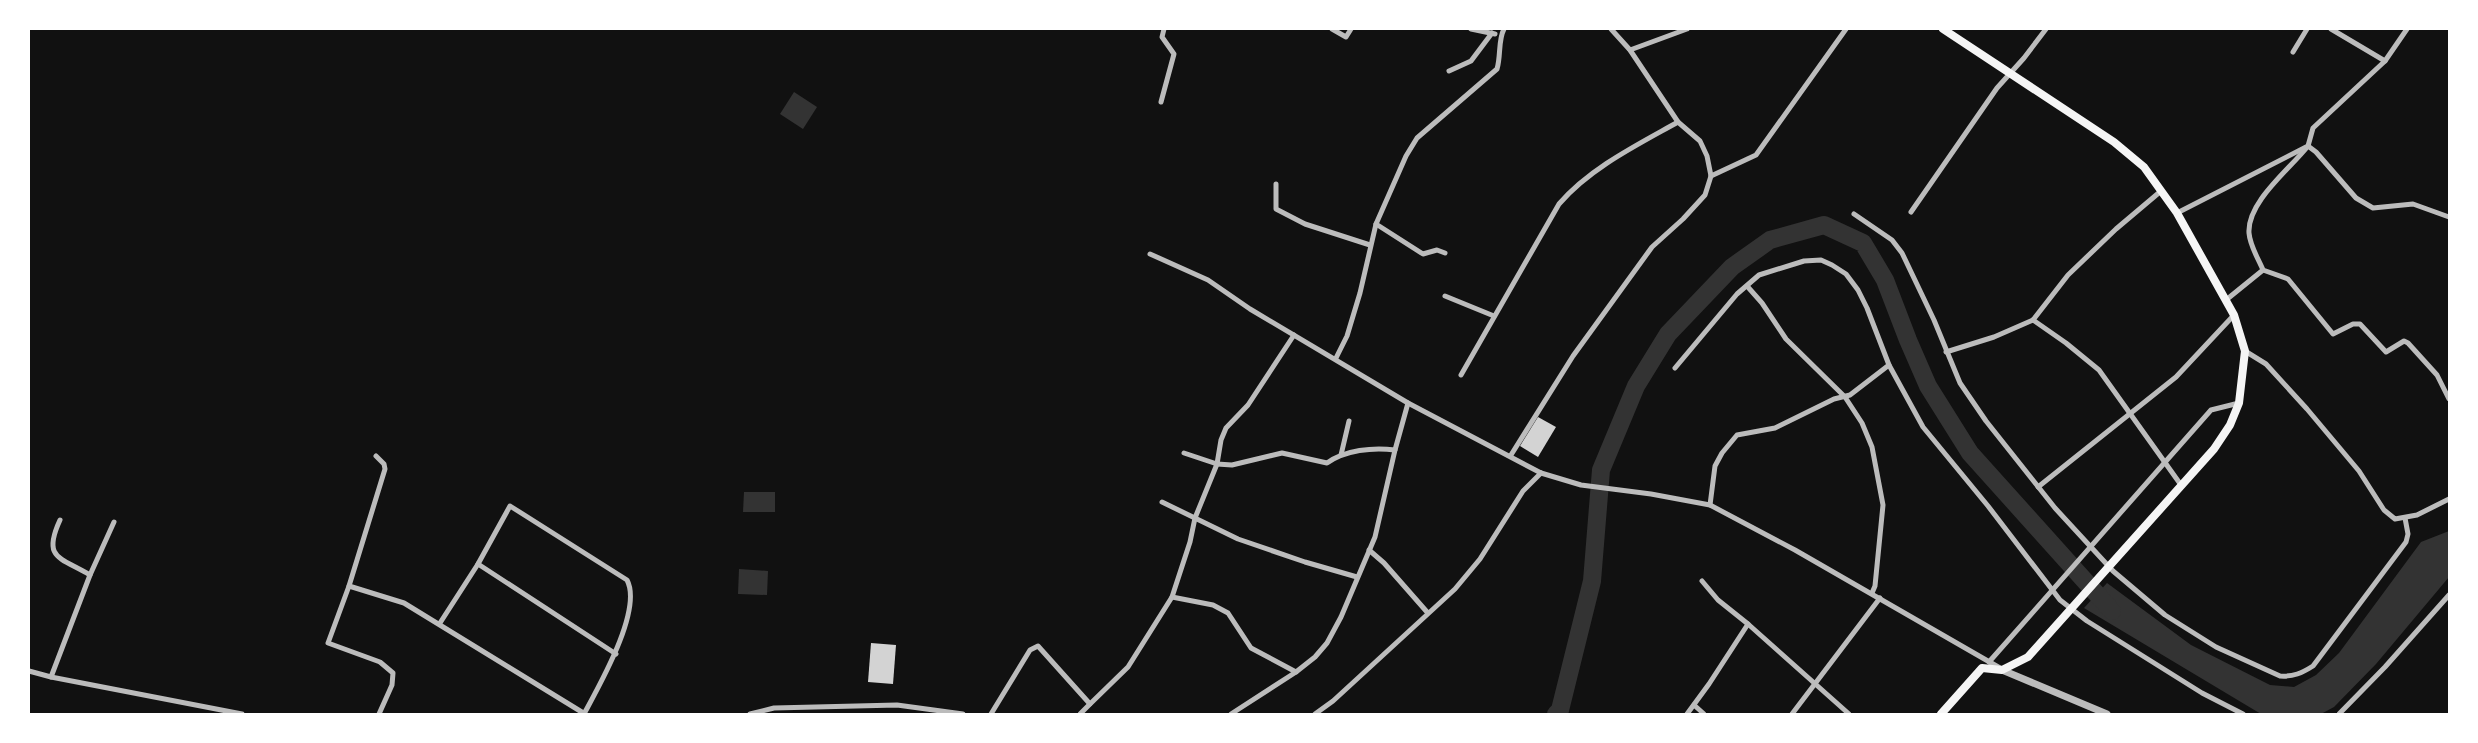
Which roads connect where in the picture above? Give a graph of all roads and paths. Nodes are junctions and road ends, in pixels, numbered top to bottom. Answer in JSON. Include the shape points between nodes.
{"nodes":[{"id":1,"x":1164,"y":29,"type":"edge"},
{"id":2,"x":1332,"y":29,"type":"edge"},
{"id":3,"x":1351,"y":29,"type":"edge"},
{"id":4,"x":1471,"y":29,"type":"edge"},
{"id":5,"x":1504,"y":29,"type":"edge"},
{"id":6,"x":1611,"y":29,"type":"edge"},
{"id":7,"x":1687,"y":29,"type":"edge"},
{"id":8,"x":1846,"y":29,"type":"edge"},
{"id":9,"x":1943,"y":29,"type":"edge"},
{"id":10,"x":2046,"y":29,"type":"edge"},
{"id":11,"x":2307,"y":29,"type":"edge"},
{"id":12,"x":2330,"y":29,"type":"edge"},
{"id":13,"x":2406,"y":29,"type":"edge"},
{"id":14,"x":1492,"y":34,"type":"junction"},
{"id":15,"x":1501,"y":35,"type":"junction"},
{"id":16,"x":1630,"y":50,"type":"junction"},
{"id":17,"x":2293,"y":52,"type":"dead end"},
{"id":18,"x":2384,"y":61,"type":"junction"},
{"id":19,"x":1449,"y":71,"type":"dead end"},
{"id":20,"x":2010,"y":74,"type":"junction"},
{"id":21,"x":1161,"y":102,"type":"dead end"},
{"id":22,"x":1678,"y":122,"type":"junction"},
{"id":23,"x":2308,"y":146,"type":"junction"},
{"id":24,"x":1711,"y":176,"type":"junction"},
{"id":25,"x":1276,"y":184,"type":"dead end"},
{"id":26,"x":2162,"y":191,"type":"junction"},
{"id":27,"x":1911,"y":212,"type":"dead end"},
{"id":28,"x":2177,"y":213,"type":"junction"},
{"id":29,"x":1854,"y":214,"type":"dead end"},
{"id":30,"x":2449,"y":217,"type":"edge"},
{"id":31,"x":1376,"y":224,"type":"junction"},
{"id":32,"x":1370,"y":245,"type":"junction"},
{"id":33,"x":1445,"y":253,"type":"dead end"},
{"id":34,"x":1150,"y":254,"type":"dead end"},
{"id":35,"x":2262,"y":270,"type":"junction"},
{"id":36,"x":1747,"y":286,"type":"junction"},
{"id":37,"x":1445,"y":296,"type":"dead end"},
{"id":38,"x":2226,"y":300,"type":"junction"},
{"id":39,"x":2234,"y":315,"type":"junction"},
{"id":40,"x":1494,"y":316,"type":"junction"},
{"id":41,"x":2033,"y":320,"type":"junction"},
{"id":42,"x":1294,"y":335,"type":"junction"},
{"id":43,"x":2245,"y":351,"type":"junction"},
{"id":44,"x":1946,"y":352,"type":"junction"},
{"id":45,"x":1336,"y":358,"type":"junction"},
{"id":46,"x":1889,"y":365,"type":"junction"},
{"id":47,"x":1674,"y":368,"type":"dead end"},
{"id":48,"x":1461,"y":375,"type":"dead end"},
{"id":49,"x":1845,"y":397,"type":"junction"},
{"id":50,"x":2449,"y":399,"type":"edge"},
{"id":51,"x":1408,"y":403,"type":"junction"},
{"id":52,"x":2238,"y":403,"type":"junction"},
{"id":53,"x":2131,"y":414,"type":"junction"},
{"id":54,"x":1350,"y":421,"type":"dead end"},
{"id":55,"x":1394,"y":450,"type":"junction"},
{"id":56,"x":1184,"y":453,"type":"dead end"},
{"id":57,"x":1341,"y":455,"type":"junction"},
{"id":58,"x":1511,"y":455,"type":"junction"},
{"id":59,"x":376,"y":456,"type":"dead end"},
{"id":60,"x":2164,"y":463,"type":"junction"},
{"id":61,"x":1217,"y":464,"type":"junction"},
{"id":62,"x":1541,"y":473,"type":"junction"},
{"id":63,"x":2181,"y":485,"type":"junction"},
{"id":64,"x":2038,"y":487,"type":"junction"},
{"id":65,"x":2449,"y":499,"type":"edge"},
{"id":66,"x":1162,"y":502,"type":"dead end"},
{"id":67,"x":1710,"y":506,"type":"junction"},
{"id":68,"x":1195,"y":518,"type":"junction"},
{"id":69,"x":2405,"y":518,"type":"junction"},
{"id":70,"x":60,"y":520,"type":"dead end"},
{"id":71,"x":114,"y":522,"type":"dead end"},
{"id":72,"x":1369,"y":550,"type":"junction"},
{"id":73,"x":478,"y":564,"type":"junction"},
{"id":74,"x":90,"y":574,"type":"junction"},
{"id":75,"x":1358,"y":577,"type":"junction"},
{"id":76,"x":1702,"y":581,"type":"dead end"},
{"id":77,"x":349,"y":586,"type":"junction"},
{"id":78,"x":1872,"y":593,"type":"junction"},
{"id":79,"x":2449,"y":595,"type":"edge"},
{"id":80,"x":1172,"y":597,"type":"junction"},
{"id":81,"x":1880,"y":598,"type":"junction"},
{"id":82,"x":1427,"y":612,"type":"junction"},
{"id":83,"x":440,"y":623,"type":"junction"},
{"id":84,"x":1748,"y":624,"type":"junction"},
{"id":85,"x":616,"y":654,"type":"junction"},
{"id":86,"x":1989,"y":662,"type":"junction"},
{"id":87,"x":29,"y":670,"type":"edge"},
{"id":88,"x":2002,"y":670,"type":"junction"},
{"id":89,"x":1296,"y":672,"type":"junction"},
{"id":90,"x":52,"y":677,"type":"junction"},
{"id":91,"x":1816,"y":686,"type":"junction"},
{"id":92,"x":1090,"y":704,"type":"junction"},
{"id":93,"x":1694,"y":705,"type":"junction"},
{"id":94,"x":792,"y":708,"type":"junction"},
{"id":95,"x":242,"y":714,"type":"edge"},
{"id":96,"x":379,"y":714,"type":"edge"},
{"id":97,"x":584,"y":714,"type":"edge"},
{"id":98,"x":750,"y":714,"type":"edge"},
{"id":99,"x":791,"y":714,"type":"edge"},
{"id":100,"x":963,"y":714,"type":"edge"},
{"id":101,"x":991,"y":714,"type":"edge"},
{"id":102,"x":1080,"y":714,"type":"edge"},
{"id":103,"x":1231,"y":714,"type":"edge"},
{"id":104,"x":1315,"y":714,"type":"edge"},
{"id":105,"x":1687,"y":714,"type":"edge"},
{"id":106,"x":1704,"y":714,"type":"edge"},
{"id":107,"x":1792,"y":714,"type":"edge"},
{"id":108,"x":1849,"y":714,"type":"edge"},
{"id":109,"x":1940,"y":714,"type":"edge"},
{"id":110,"x":2107,"y":714,"type":"edge"},
{"id":111,"x":2243,"y":714,"type":"edge"},
{"id":112,"x":2340,"y":714,"type":"edge"}],
"edges":[{"from":1,"to":21,"type":"street","via":[[1162,37],[1174,54]]},
{"from":2,"to":3,"type":"street","via":[[1346,37]]},
{"from":4,"to":14,"type":"street"},
{"from":5,"to":15,"type":"street"},
{"from":6,"to":16,"type":"street"},
{"from":7,"to":16,"type":"street"},
{"from":8,"to":24,"type":"street","via":[[1756,154]]},
{"from":9,"to":20,"type":"main road"},
{"from":10,"to":20,"type":"street"},
{"from":11,"to":17,"type":"street"},
{"from":12,"to":18,"type":"street"},
{"from":13,"to":18,"type":"street"},
{"from":14,"to":15,"type":"street"},
{"from":14,"to":19,"type":"street","via":[[1471,61]]},
{"from":15,"to":31,"type":"street","via":[[1497,69],[1417,138]]},
{"from":16,"to":22,"type":"street"},
{"from":18,"to":23,"type":"street","via":[[2313,128]]},
{"from":20,"to":26,"type":"main road","via":[[2114,142],[2144,167]]},
{"from":20,"to":27,"type":"street"},
{"from":22,"to":24,"type":"street","via":[[1700,141]]},
{"from":22,"to":40,"type":"street","via":[[1625,151],[1564,198]]},
{"from":23,"to":28,"type":"street"},
{"from":23,"to":30,"type":"street","via":[[2356,198],[2373,208],[2413,204]]},
{"from":23,"to":35,"type":"street","via":[[2276,180],[2250,221],[2249,234]]},
{"from":24,"to":58,"type":"street","via":[[1705,195],[1652,247],[1572,356]]},
{"from":25,"to":32,"type":"street","via":[[1276,209],[1305,224]]},
{"from":26,"to":28,"type":"main road"},
{"from":26,"to":41,"type":"street","via":[[2068,275]]},
{"from":28,"to":38,"type":"main road"},
{"from":29,"to":44,"type":"street","via":[[1892,240],[1902,252]]},
{"from":31,"to":32,"type":"street"},
{"from":31,"to":33,"type":"street","via":[[1423,254],[1437,250]]},
{"from":32,"to":45,"type":"street","via":[[1348,336]]},
{"from":34,"to":42,"type":"street","via":[[1208,280]]},
{"from":35,"to":38,"type":"street"},
{"from":35,"to":50,"type":"street","via":[[2288,279],[2333,334],[2360,324],[2386,352],[2404,341],[2408,343],[2437,375]]},
{"from":36,"to":46,"type":"street","via":[[1759,275],[1804,261],[1821,260],[1832,265],[1846,274],[1858,290]]},
{"from":36,"to":47,"type":"street"},
{"from":36,"to":49,"type":"street","via":[[1786,339]]},
{"from":37,"to":40,"type":"street"},
{"from":38,"to":39,"type":"main road"},
{"from":39,"to":43,"type":"main road"},
{"from":39,"to":53,"type":"street","via":[[2176,377]]},
{"from":40,"to":48,"type":"street"},
{"from":41,"to":44,"type":"street"},
{"from":41,"to":53,"type":"street","via":[[2099,370]]},
{"from":42,"to":45,"type":"street"},
{"from":42,"to":61,"type":"street","via":[[1248,405],[1226,428]]},
{"from":43,"to":52,"type":"main road"},
{"from":43,"to":69,"type":"street","via":[[2266,364],[2306,408],[2359,471],[2384,510],[2395,519]]},
{"from":44,"to":64,"type":"street","via":[[1960,383]]},
{"from":45,"to":51,"type":"street"},
{"from":46,"to":49,"type":"street"},
{"from":46,"to":111,"type":"street","via":[[1923,427],[2060,600],[2087,621],[2194,688]]},
{"from":49,"to":67,"type":"street","via":[[1834,399],[1775,428],[1737,435],[1715,466]]},
{"from":49,"to":78,"type":"street","via":[[1872,446],[1883,505]]},
{"from":51,"to":55,"type":"street"},
{"from":51,"to":58,"type":"street"},
{"from":52,"to":60,"type":"street","via":[[2211,410]]},
{"from":52,"to":63,"type":"main road","via":[[2230,425],[2214,449]]},
{"from":53,"to":60,"type":"street"},
{"from":53,"to":64,"type":"street"},
{"from":54,"to":57,"type":"street"},
{"from":55,"to":57,"type":"street","via":[[1381,448]]},
{"from":55,"to":72,"type":"street","via":[[1381,516]]},
{"from":56,"to":61,"type":"street"},
{"from":57,"to":61,"type":"street","via":[[1327,463],[1282,453],[1248,463]]},
{"from":58,"to":62,"type":"street"},
{"from":59,"to":77,"type":"street","via":[[385,469]]},
{"from":60,"to":63,"type":"street"},
{"from":60,"to":86,"type":"street"},
{"from":61,"to":68,"type":"street"},
{"from":62,"to":67,"type":"street","via":[[1581,485]]},
{"from":62,"to":82,"type":"street","via":[[1518,497],[1469,574]]},
{"from":63,"to":88,"type":"main road","via":[[2028,657]]},
{"from":64,"to":69,"type":"street","via":[[2113,571],[2165,615],[2216,647],[2280,676],[2290,677],[2313,666],[2325,653],[2406,542]]},
{"from":65,"to":69,"type":"street"},
{"from":66,"to":68,"type":"street"},
{"from":67,"to":78,"type":"street"},
{"from":68,"to":75,"type":"street","via":[[1238,539]]},
{"from":68,"to":80,"type":"street"},
{"from":70,"to":74,"type":"street","via":[[52,550]]},
{"from":71,"to":74,"type":"street"},
{"from":72,"to":75,"type":"street"},
{"from":72,"to":82,"type":"street"},
{"from":73,"to":83,"type":"street"},
{"from":73,"to":85,"type":"street"},
{"from":73,"to":85,"type":"street","via":[[510,506],[627,580],[631,587],[630,603]]},
{"from":74,"to":90,"type":"street"},
{"from":75,"to":89,"type":"street","via":[[1327,644]]},
{"from":76,"to":84,"type":"street","via":[[1718,600]]},
{"from":77,"to":83,"type":"street","via":[[404,603]]},
{"from":77,"to":96,"type":"street","via":[[328,643],[380,662],[393,673],[392,685]]},
{"from":78,"to":81,"type":"street"},
{"from":79,"to":112,"type":"street"},
{"from":80,"to":89,"type":"street","via":[[1213,605],[1228,613],[1252,648]]},
{"from":80,"to":92,"type":"street","via":[[1128,667]]},
{"from":81,"to":86,"type":"street"},
{"from":81,"to":91,"type":"street"},
{"from":82,"to":104,"type":"street","via":[[1333,701]]},
{"from":83,"to":97,"type":"street"},
{"from":84,"to":91,"type":"street"},
{"from":84,"to":93,"type":"street"},
{"from":85,"to":97,"type":"street"},
{"from":86,"to":88,"type":"street"},
{"from":87,"to":90,"type":"street"},
{"from":88,"to":109,"type":"main road","via":[[1982,668]]},
{"from":88,"to":110,"type":"street"},
{"from":89,"to":103,"type":"street"},
{"from":90,"to":95,"type":"street"},
{"from":91,"to":107,"type":"street"},
{"from":91,"to":108,"type":"street"},
{"from":92,"to":101,"type":"street","via":[[1038,646],[1030,650]]},
{"from":92,"to":102,"type":"street"},
{"from":93,"to":105,"type":"street"},
{"from":93,"to":106,"type":"street"},
{"from":94,"to":98,"type":"street","via":[[774,708]]},
{"from":94,"to":99,"type":"street"},
{"from":94,"to":100,"type":"street","via":[[897,705]]}]}
